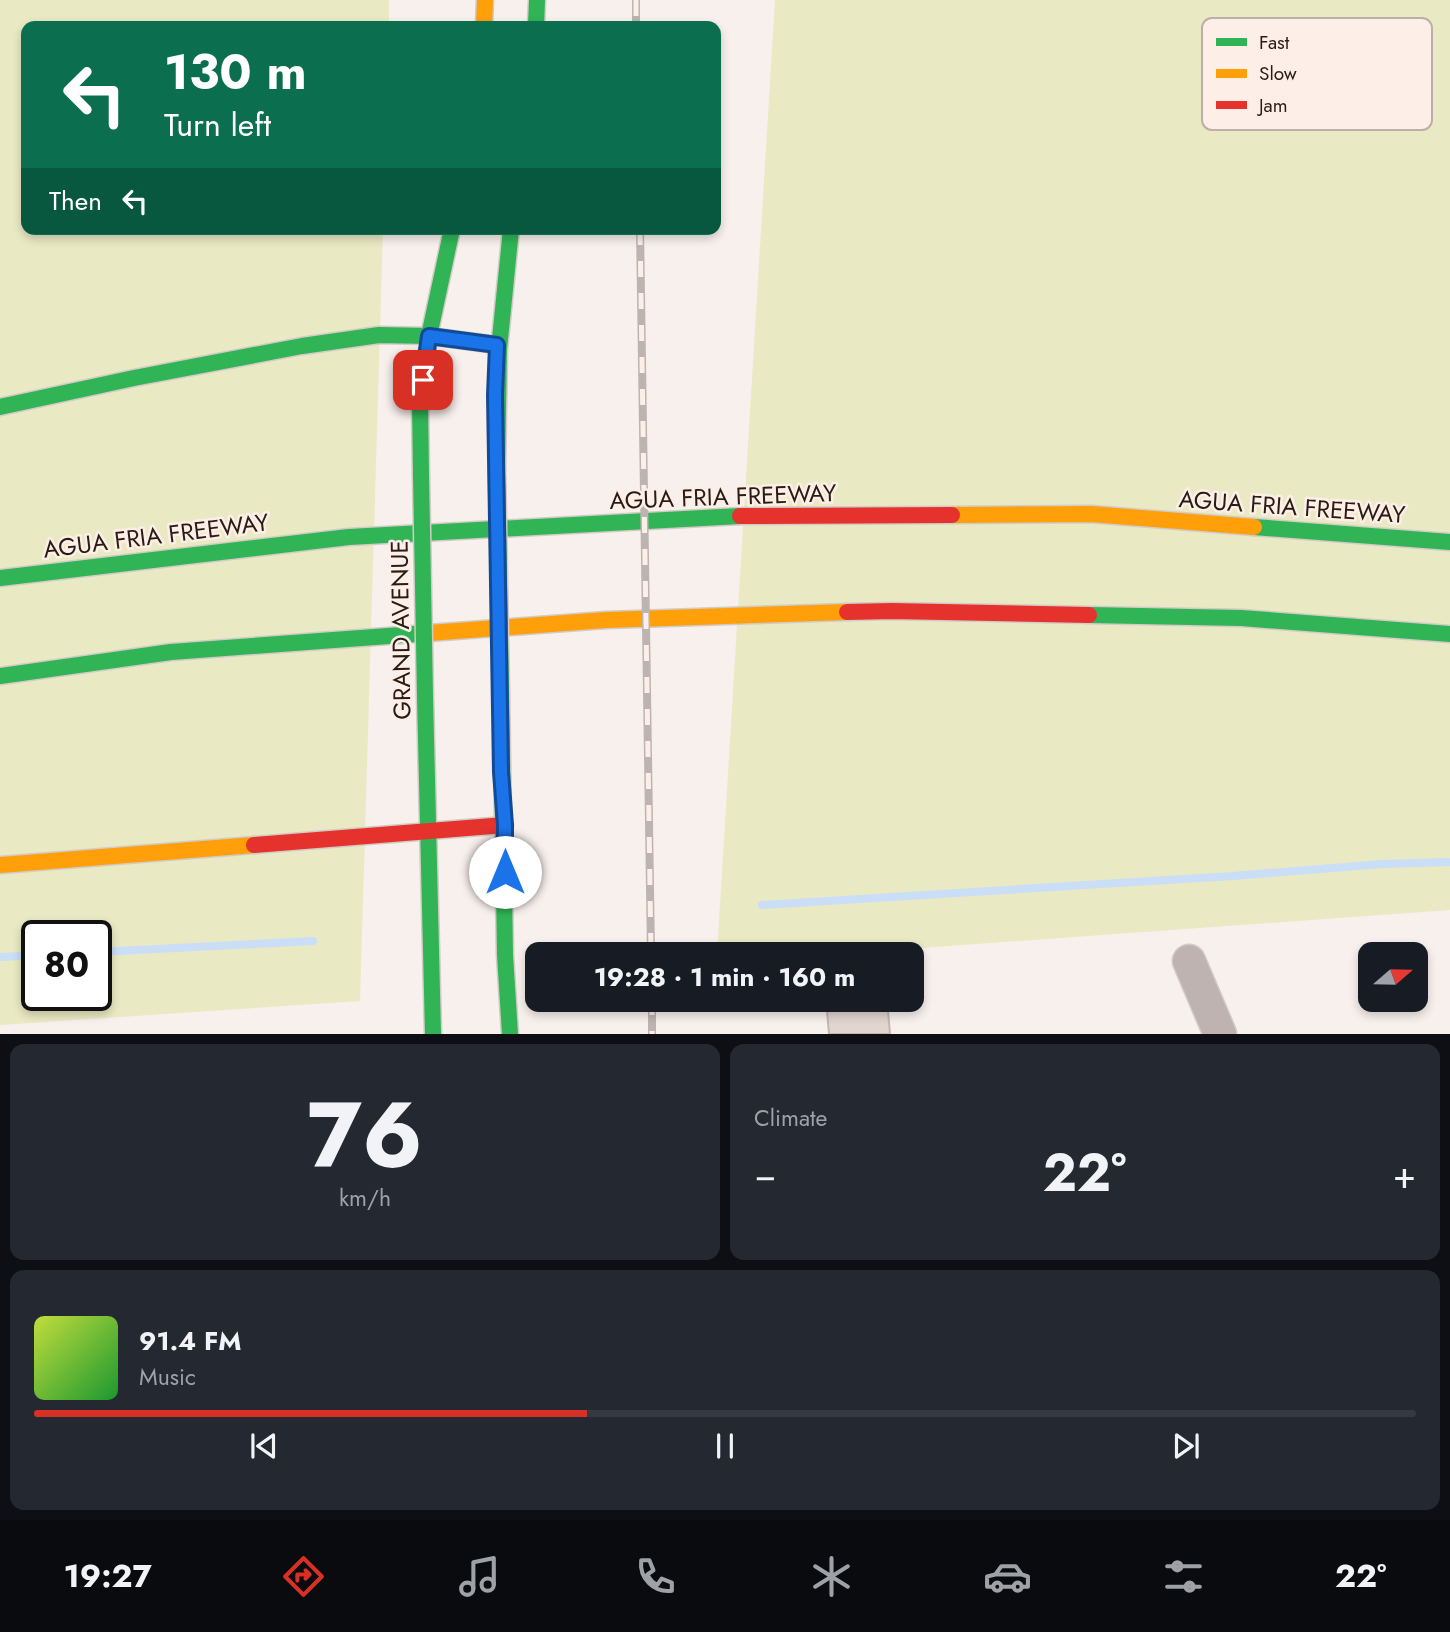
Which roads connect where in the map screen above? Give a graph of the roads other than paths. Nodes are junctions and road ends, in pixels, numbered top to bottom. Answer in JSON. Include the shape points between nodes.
{"nodes":[{"id":1,"x":485,"y":0,"type":"edge"},
{"id":2,"x":537,"y":0,"type":"edge"},
{"id":3,"x":484,"y":21,"type":"edge"},
{"id":4,"x":536,"y":21,"type":"edge"},
{"id":5,"x":451,"y":235,"type":"edge"},
{"id":6,"x":510,"y":235,"type":"edge"},
{"id":7,"x":429,"y":336,"type":"junction"},
{"id":8,"x":497,"y":345,"type":"junction"},
{"id":9,"x":0,"y":407,"type":"edge"},
{"id":10,"x":1450,"y":542,"type":"edge"},
{"id":11,"x":0,"y":578,"type":"edge"},
{"id":12,"x":1450,"y":634,"type":"edge"},
{"id":13,"x":0,"y":676,"type":"edge"},
{"id":14,"x":505,"y":825,"type":"junction"},
{"id":15,"x":429,"y":830,"type":"junction"},
{"id":16,"x":0,"y":865,"type":"edge"},
{"id":17,"x":1189,"y":961,"type":"dead end"},
{"id":18,"x":433,"y":1034,"type":"edge"},
{"id":19,"x":510,"y":1034,"type":"edge"},
{"id":20,"x":1220,"y":1034,"type":"edge"}],
"edges":[{"from":1,"to":3,"type":"highway"},
{"from":2,"to":4,"type":"highway"},
{"from":5,"to":7,"type":"highway","name":"GRAND AVENUE"},
{"from":6,"to":8,"type":"highway"},
{"from":7,"to":8,"type":"highway"},
{"from":7,"to":9,"type":"highway","via":[[379,335],[302,346]]},
{"from":7,"to":15,"type":"highway","name":"GRAND AVENUE","bridge":true,"via":[[421,402]]},
{"from":8,"to":14,"type":"highway","bridge":true},
{"from":10,"to":11,"type":"highway","name":"AGUA FRIA FREEWAY","via":[[1091,514],[741,516],[349,537]]},
{"from":12,"to":13,"type":"highway","via":[[1241,618],[892,611],[606,620],[171,652]]},
{"from":14,"to":15,"type":"highway"},
{"from":14,"to":19,"type":"highway"},
{"from":15,"to":16,"type":"highway"},
{"from":15,"to":18,"type":"highway","name":"GRAND AVENUE"},
{"from":17,"to":20,"type":"street"}]}
